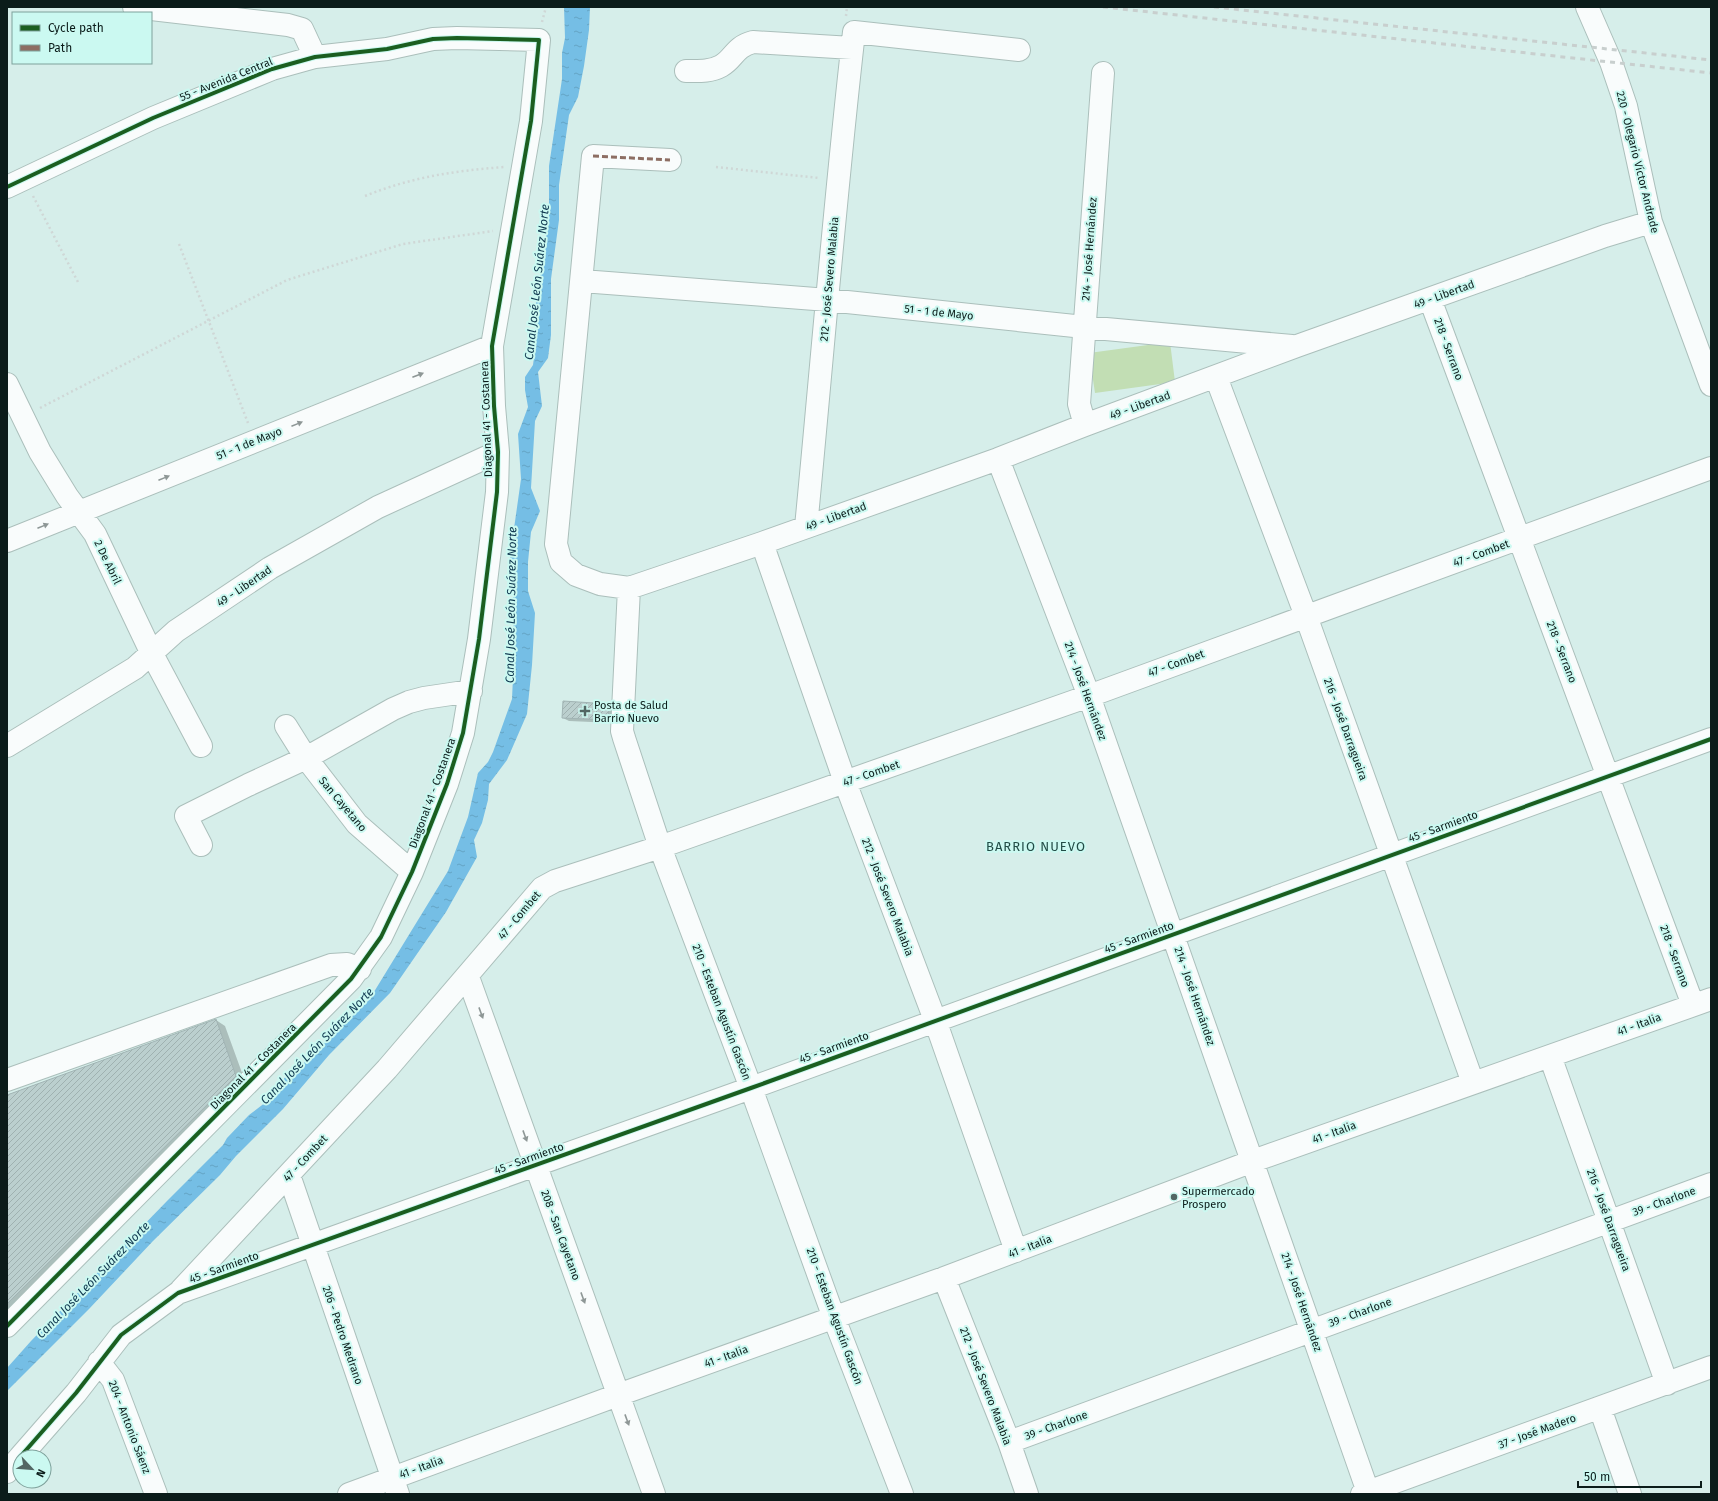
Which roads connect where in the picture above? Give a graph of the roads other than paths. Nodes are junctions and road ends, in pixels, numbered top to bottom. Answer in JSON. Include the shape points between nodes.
{"nodes":[{"id":1,"x":134,"y":7,"type":"edge"},
{"id":2,"x":1587,"y":7,"type":"edge"},
{"id":3,"x":538,"y":40,"type":"joint"},
{"id":4,"x":853,"y":40,"type":"junction"},
{"id":5,"x":1019,"y":50,"type":"dead end"},
{"id":6,"x":315,"y":57,"type":"junction"},
{"id":7,"x":686,"y":71,"type":"dead end"},
{"id":8,"x":1103,"y":73,"type":"dead end"},
{"id":9,"x":670,"y":160,"type":"dead end"},
{"id":10,"x":16,"y":183,"type":"edge"},
{"id":11,"x":1651,"y":222,"type":"junction"},
{"id":12,"x":582,"y":280,"type":"junction"},
{"id":13,"x":1430,"y":299,"type":"junction"},
{"id":14,"x":828,"y":300,"type":"junction"},
{"id":15,"x":1084,"y":327,"type":"junction"},
{"id":16,"x":492,"y":346,"type":"junction"},
{"id":17,"x":1297,"y":346,"type":"junction"},
{"id":18,"x":1216,"y":377,"type":"junction"},
{"id":19,"x":7,"y":384,"type":"edge"},
{"id":20,"x":1711,"y":385,"type":"edge"},
{"id":21,"x":1085,"y":425,"type":"junction"},
{"id":22,"x":498,"y":452,"type":"junction"},
{"id":23,"x":998,"y":459,"type":"junction"},
{"id":24,"x":1711,"y":468,"type":"edge"},
{"id":25,"x":79,"y":512,"type":"junction"},
{"id":26,"x":806,"y":527,"type":"junction"},
{"id":27,"x":1519,"y":539,"type":"junction"},
{"id":28,"x":7,"y":541,"type":"edge"},
{"id":29,"x":762,"y":543,"type":"junction"},
{"id":30,"x":629,"y":588,"type":"junction"},
{"id":31,"x":1306,"y":616,"type":"junction"},
{"id":32,"x":152,"y":654,"type":"junction"},
{"id":33,"x":471,"y":692,"type":"junction"},
{"id":34,"x":1089,"y":696,"type":"junction"},
{"id":35,"x":286,"y":726,"type":"dead end"},
{"id":36,"x":1711,"y":739,"type":"edge"},
{"id":37,"x":7,"y":746,"type":"edge"},
{"id":38,"x":201,"y":746,"type":"dead end"},
{"id":39,"x":306,"y":758,"type":"junction"},
{"id":40,"x":1609,"y":776,"type":"junction"},
{"id":41,"x":845,"y":782,"type":"junction"},
{"id":42,"x":201,"y":846,"type":"dead end"},
{"id":43,"x":660,"y":847,"type":"junction"},
{"id":44,"x":1390,"y":854,"type":"junction"},
{"id":45,"x":412,"y":872,"type":"junction"},
{"id":46,"x":1173,"y":934,"type":"junction"},
{"id":47,"x":360,"y":969,"type":"junction"},
{"id":48,"x":468,"y":977,"type":"junction"},
{"id":49,"x":1702,"y":1002,"type":"edge"},
{"id":50,"x":935,"y":1020,"type":"junction"},
{"id":51,"x":1550,"y":1056,"type":"junction"},
{"id":52,"x":7,"y":1080,"type":"edge"},
{"id":53,"x":1473,"y":1083,"type":"junction"},
{"id":54,"x":751,"y":1088,"type":"junction"},
{"id":55,"x":1253,"y":1161,"type":"junction"},
{"id":56,"x":535,"y":1166,"type":"junction"},
{"id":57,"x":289,"y":1175,"type":"junction"},
{"id":58,"x":1711,"y":1184,"type":"edge"},
{"id":59,"x":1610,"y":1221,"type":"junction"},
{"id":60,"x":312,"y":1244,"type":"junction"},
{"id":61,"x":1016,"y":1251,"type":"junction"},
{"id":62,"x":944,"y":1278,"type":"junction"},
{"id":63,"x":178,"y":1293,"type":"junction"},
{"id":64,"x":834,"y":1318,"type":"junction"},
{"id":65,"x":7,"y":1326,"type":"edge"},
{"id":66,"x":1311,"y":1330,"type":"junction"},
{"id":67,"x":99,"y":1362,"type":"junction"},
{"id":68,"x":1711,"y":1367,"type":"edge"},
{"id":69,"x":1667,"y":1384,"type":"junction"},
{"id":70,"x":618,"y":1395,"type":"junction"},
{"id":71,"x":1600,"y":1408,"type":"junction"},
{"id":72,"x":1009,"y":1442,"type":"junction"},
{"id":73,"x":27,"y":1449,"type":"edge"},
{"id":74,"x":395,"y":1486,"type":"edge"},
{"id":75,"x":1375,"y":1492,"type":"edge"},
{"id":76,"x":156,"y":1494,"type":"edge"},
{"id":77,"x":350,"y":1494,"type":"edge"},
{"id":78,"x":654,"y":1494,"type":"edge"},
{"id":79,"x":902,"y":1494,"type":"edge"},
{"id":80,"x":1027,"y":1494,"type":"edge"},
{"id":81,"x":1630,"y":1494,"type":"edge"}],
"edges":[{"from":1,"to":6,"type":"street","via":[[288,25],[302,30]]},
{"from":2,"to":11,"type":"street","name":"220 - Olegario Víctor Andrade","via":[[1611,62],[1626,106]]},
{"from":3,"to":6,"type":"street","name":"55 - Avenida Central","via":[[433,39],[387,49]]},
{"from":3,"to":16,"type":"street","name":"Diagonal 41 - Costanera","via":[[531,121]]},
{"from":4,"to":5,"type":"street"},
{"from":4,"to":7,"type":"street","via":[[753,42],[744,44],[722,66],[708,71]]},
{"from":4,"to":14,"type":"street","name":"212 - José Severo Malabia"},
{"from":6,"to":10,"type":"street","name":"55 - Avenida Central","via":[[272,69],[216,91]]},
{"from":8,"to":15,"type":"street","name":"214 - José Hernández"},
{"from":9,"to":12,"type":"street","via":[[593,156]]},
{"from":11,"to":13,"type":"street","name":"49 - Libertad","via":[[1604,236]]},
{"from":11,"to":20,"type":"street","name":"220 - Olegario Víctor Andrade"},
{"from":12,"to":14,"type":"street","name":"51 - 1 de Mayo"},
{"from":12,"to":30,"type":"street","via":[[556,544],[560,562],[576,575],[600,584]]},
{"from":13,"to":17,"type":"street","name":"49 - Libertad"},
{"from":13,"to":27,"type":"street","name":"218 - Serrano"},
{"from":14,"to":15,"type":"street","name":"51 - 1 de Mayo"},
{"from":14,"to":26,"type":"street","name":"212 - José Severo Malabia"},
{"from":15,"to":17,"type":"street","name":"51 - 1 de Mayo"},
{"from":15,"to":21,"type":"street","name":"214 - José Hernández","via":[[1079,404]]},
{"from":16,"to":22,"type":"street","name":"Diagonal 41 - Costanera"},
{"from":25,"to":16,"type":"street","name":"51 - 1 de Mayo","one_way":true},
{"from":17,"to":18,"type":"street","name":"49 - Libertad"},
{"from":18,"to":21,"type":"street","name":"49 - Libertad"},
{"from":18,"to":31,"type":"street","name":"216 - José Darragueira"},
{"from":19,"to":25,"type":"street","name":"2 De Abril","via":[[40,452],[66,496]]},
{"from":21,"to":23,"type":"street","name":"49 - Libertad"},
{"from":22,"to":32,"type":"street","name":"49 - Libertad","via":[[378,507],[270,568],[176,631]]},
{"from":22,"to":33,"type":"street","name":"Diagonal 41 - Costanera","via":[[497,492]]},
{"from":23,"to":26,"type":"street","name":"49 - Libertad"},
{"from":23,"to":34,"type":"street","name":"214 - José Hernández"},
{"from":24,"to":27,"type":"street","name":"47 - Combet"},
{"from":28,"to":25,"type":"street","name":"51 - 1 de Mayo","one_way":true},
{"from":25,"to":32,"type":"street","name":"2 De Abril","via":[[95,534]]},
{"from":26,"to":29,"type":"street","name":"49 - Libertad"},
{"from":27,"to":31,"type":"street","name":"47 - Combet"},
{"from":27,"to":40,"type":"street","name":"218 - Serrano"},
{"from":29,"to":30,"type":"street","name":"49 - Libertad"},
{"from":29,"to":41,"type":"street","name":"212 - José Severo Malabia"},
{"from":30,"to":43,"type":"street","name":"210 - Esteban Agustín Gascón","via":[[622,731]]},
{"from":31,"to":34,"type":"street","name":"47 - Combet"},
{"from":31,"to":44,"type":"street","name":"216 - José Darragueira"},
{"from":32,"to":37,"type":"street","name":"49 - Libertad","via":[[135,668]]},
{"from":32,"to":38,"type":"street","name":"2 De Abril"},
{"from":33,"to":39,"type":"street","via":[[409,702]]},
{"from":33,"to":45,"type":"street","name":"Diagonal 41 - Costanera","via":[[463,733],[447,784]]},
{"from":34,"to":41,"type":"street","name":"47 - Combet"},
{"from":34,"to":46,"type":"street","name":"214 - José Hernández"},
{"from":35,"to":39,"type":"street","name":"San Cayetano"},
{"from":36,"to":40,"type":"street","name":"45 - Sarmiento"},
{"from":39,"to":42,"type":"street","via":[[186,816]]},
{"from":39,"to":45,"type":"street","name":"San Cayetano","via":[[357,824]]},
{"from":40,"to":44,"type":"street","name":"45 - Sarmiento"},
{"from":40,"to":49,"type":"street","name":"218 - Serrano"},
{"from":41,"to":43,"type":"street","name":"47 - Combet"},
{"from":41,"to":50,"type":"street","name":"212 - José Severo Malabia"},
{"from":43,"to":48,"type":"street","name":"47 - Combet","via":[[542,888]]},
{"from":43,"to":54,"type":"street","name":"210 - Esteban Agustín Gascón"},
{"from":44,"to":46,"type":"street","name":"45 - Sarmiento"},
{"from":44,"to":53,"type":"street","name":"216 - José Darragueira"},
{"from":45,"to":47,"type":"street","name":"Diagonal 41 - Costanera","via":[[381,937]]},
{"from":46,"to":50,"type":"street","name":"45 - Sarmiento"},
{"from":46,"to":55,"type":"street","name":"214 - José Hernández"},
{"from":47,"to":52,"type":"street","via":[[347,964],[331,965]]},
{"from":47,"to":65,"type":"street","name":"Diagonal 41 - Costanera"},
{"from":48,"to":56,"type":"street","name":"208 - San Cayetano","one_way":true},
{"from":48,"to":57,"type":"street","name":"47 - Combet"},
{"from":49,"to":51,"type":"street","name":"41 - Italia"},
{"from":50,"to":54,"type":"street","name":"45 - Sarmiento"},
{"from":50,"to":61,"type":"street","name":"212 - José Severo Malabia"},
{"from":51,"to":53,"type":"street","name":"41 - Italia"},
{"from":51,"to":59,"type":"street","name":"216 - José Darragueira"},
{"from":53,"to":55,"type":"street","name":"41 - Italia"},
{"from":54,"to":56,"type":"street","name":"45 - Sarmiento"},
{"from":54,"to":64,"type":"street","name":"210 - Esteban Agustín Gascón"},
{"from":55,"to":61,"type":"street","name":"41 - Italia"},
{"from":55,"to":66,"type":"street","name":"214 - José Hernández"},
{"from":56,"to":60,"type":"street","name":"45 - Sarmiento"},
{"from":56,"to":70,"type":"street","name":"208 - San Cayetano","one_way":true},
{"from":57,"to":60,"type":"street","name":"206 - Pedro Medrano"},
{"from":57,"to":63,"type":"street","name":"47 - Combet"},
{"from":58,"to":59,"type":"street","name":"39 - Charlone"},
{"from":59,"to":66,"type":"street","name":"39 - Charlone"},
{"from":59,"to":69,"type":"street","name":"216 - José Darragueira"},
{"from":60,"to":63,"type":"street","name":"45 - Sarmiento"},
{"from":60,"to":74,"type":"street","name":"206 - Pedro Medrano"},
{"from":61,"to":62,"type":"street","name":"41 - Italia"},
{"from":62,"to":64,"type":"street","name":"41 - Italia"},
{"from":62,"to":72,"type":"street","name":"212 - José Severo Malabia"},
{"from":63,"to":67,"type":"street","name":"45 - Sarmiento","via":[[121,1335]]},
{"from":64,"to":70,"type":"street","name":"41 - Italia"},
{"from":64,"to":79,"type":"street","name":"210 - Esteban Agustín Gascón"},
{"from":66,"to":72,"type":"street","name":"39 - Charlone"},
{"from":66,"to":75,"type":"street","name":"214 - José Hernández"},
{"from":67,"to":73,"type":"street","name":"45 - Sarmiento","via":[[76,1393]]},
{"from":67,"to":76,"type":"street","name":"204 - Antonio Sáenz","via":[[113,1380]]},
{"from":68,"to":69,"type":"street","name":"37 - José Madero"},
{"from":69,"to":71,"type":"street","name":"37 - José Madero"},
{"from":70,"to":74,"type":"street","name":"41 - Italia"},
{"from":70,"to":78,"type":"street","name":"208 - San Cayetano","one_way":true},
{"from":71,"to":75,"type":"street","name":"37 - José Madero"},
{"from":71,"to":81,"type":"street"},
{"from":72,"to":80,"type":"street","name":"212 - José Severo Malabia"},
{"from":74,"to":77,"type":"street","name":"41 - Italia"}]}
